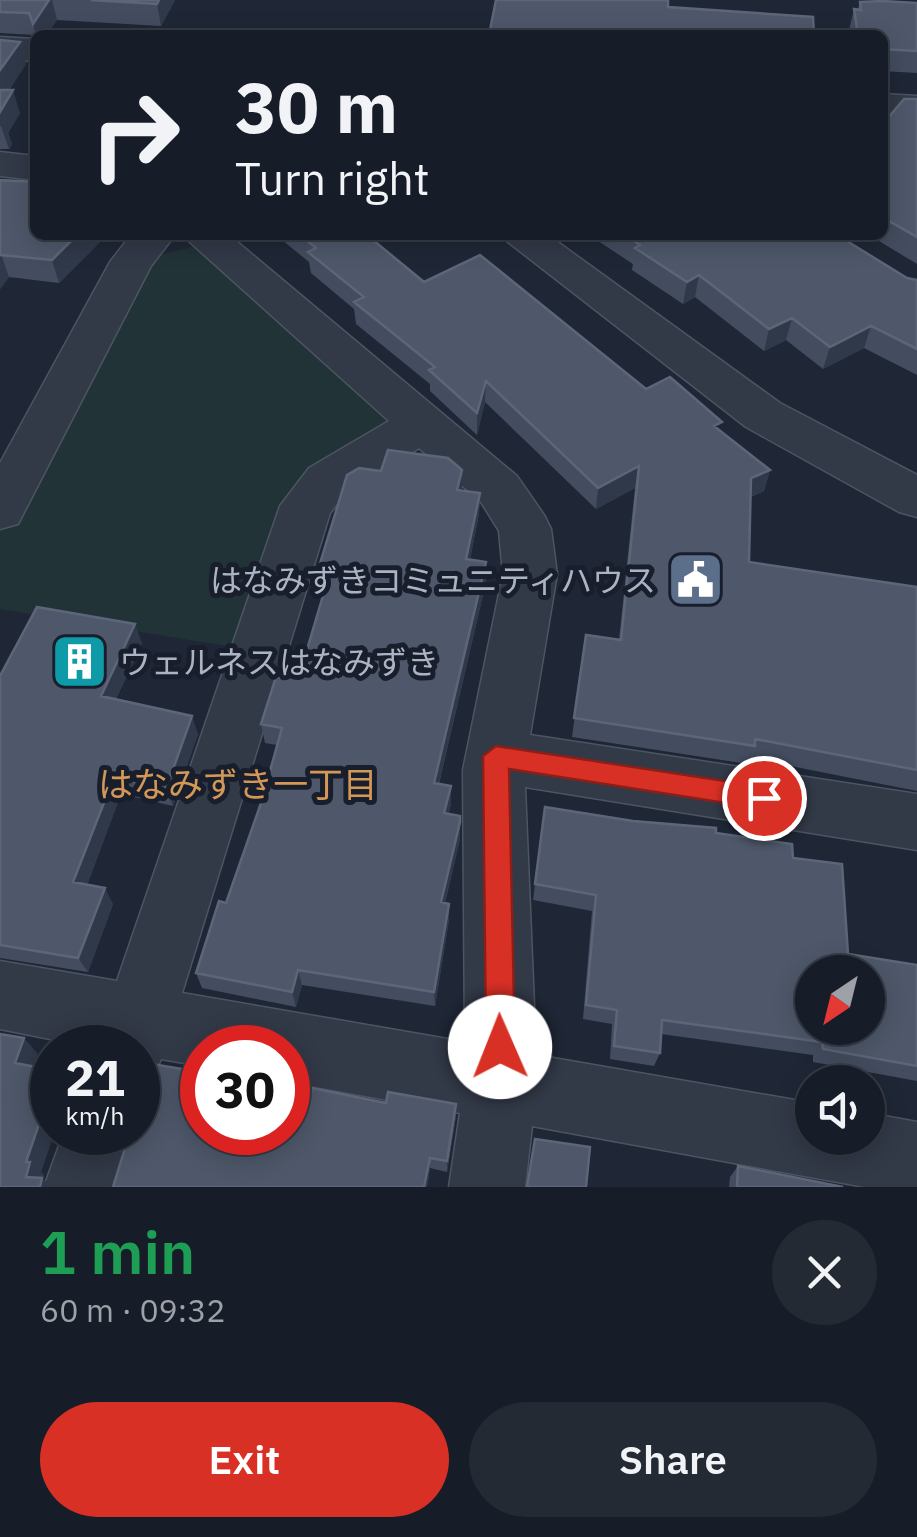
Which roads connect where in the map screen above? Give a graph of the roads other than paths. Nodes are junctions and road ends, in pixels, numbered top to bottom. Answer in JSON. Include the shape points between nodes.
{"nodes":[{"id":1,"x":0,"y":48,"type":"edge"},
{"id":2,"x":30,"y":50,"type":"edge"},
{"id":3,"x":888,"y":106,"type":"edge"},
{"id":4,"x":917,"y":108,"type":"edge"},
{"id":5,"x":0,"y":164,"type":"edge"},
{"id":6,"x":30,"y":167,"type":"edge"},
{"id":7,"x":150,"y":240,"type":"edge"},
{"id":8,"x":210,"y":240,"type":"edge"},
{"id":9,"x":527,"y":240,"type":"edge"},
{"id":10,"x":425,"y":422,"type":"junction"},
{"id":11,"x":917,"y":498,"type":"edge"},
{"id":12,"x":0,"y":510,"type":"edge"},
{"id":13,"x":496,"y":756,"type":"junction"},
{"id":14,"x":917,"y":822,"type":"edge"},
{"id":15,"x":0,"y":996,"type":"edge"},
{"id":16,"x":100,"y":1025,"type":"edge"},
{"id":17,"x":137,"y":1025,"type":"edge"},
{"id":18,"x":160,"y":1038,"type":"edge"},
{"id":19,"x":501,"y":1081,"type":"junction"},
{"id":20,"x":92,"y":1155,"type":"edge"},
{"id":21,"x":905,"y":1167,"type":"edge"},
{"id":22,"x":82,"y":1187,"type":"edge"},
{"id":23,"x":487,"y":1187,"type":"edge"}],
"edges":[{"from":1,"to":2,"type":"street"},
{"from":3,"to":4,"type":"street"},
{"from":5,"to":6,"type":"street"},
{"from":7,"to":12,"type":"street"},
{"from":8,"to":10,"type":"street"},
{"from":9,"to":11,"type":"street","via":[[763,414]]},
{"from":10,"to":13,"type":"street","via":[[499,489],[526,529],[530,574]]},
{"from":10,"to":17,"type":"street","via":[[327,481],[306,506]]},
{"from":13,"to":14,"type":"street"},
{"from":13,"to":19,"type":"street"},
{"from":15,"to":16,"type":"street"},
{"from":18,"to":19,"type":"street"},
{"from":19,"to":21,"type":"street"},
{"from":19,"to":23,"type":"street"},
{"from":20,"to":22,"type":"street"}]}
